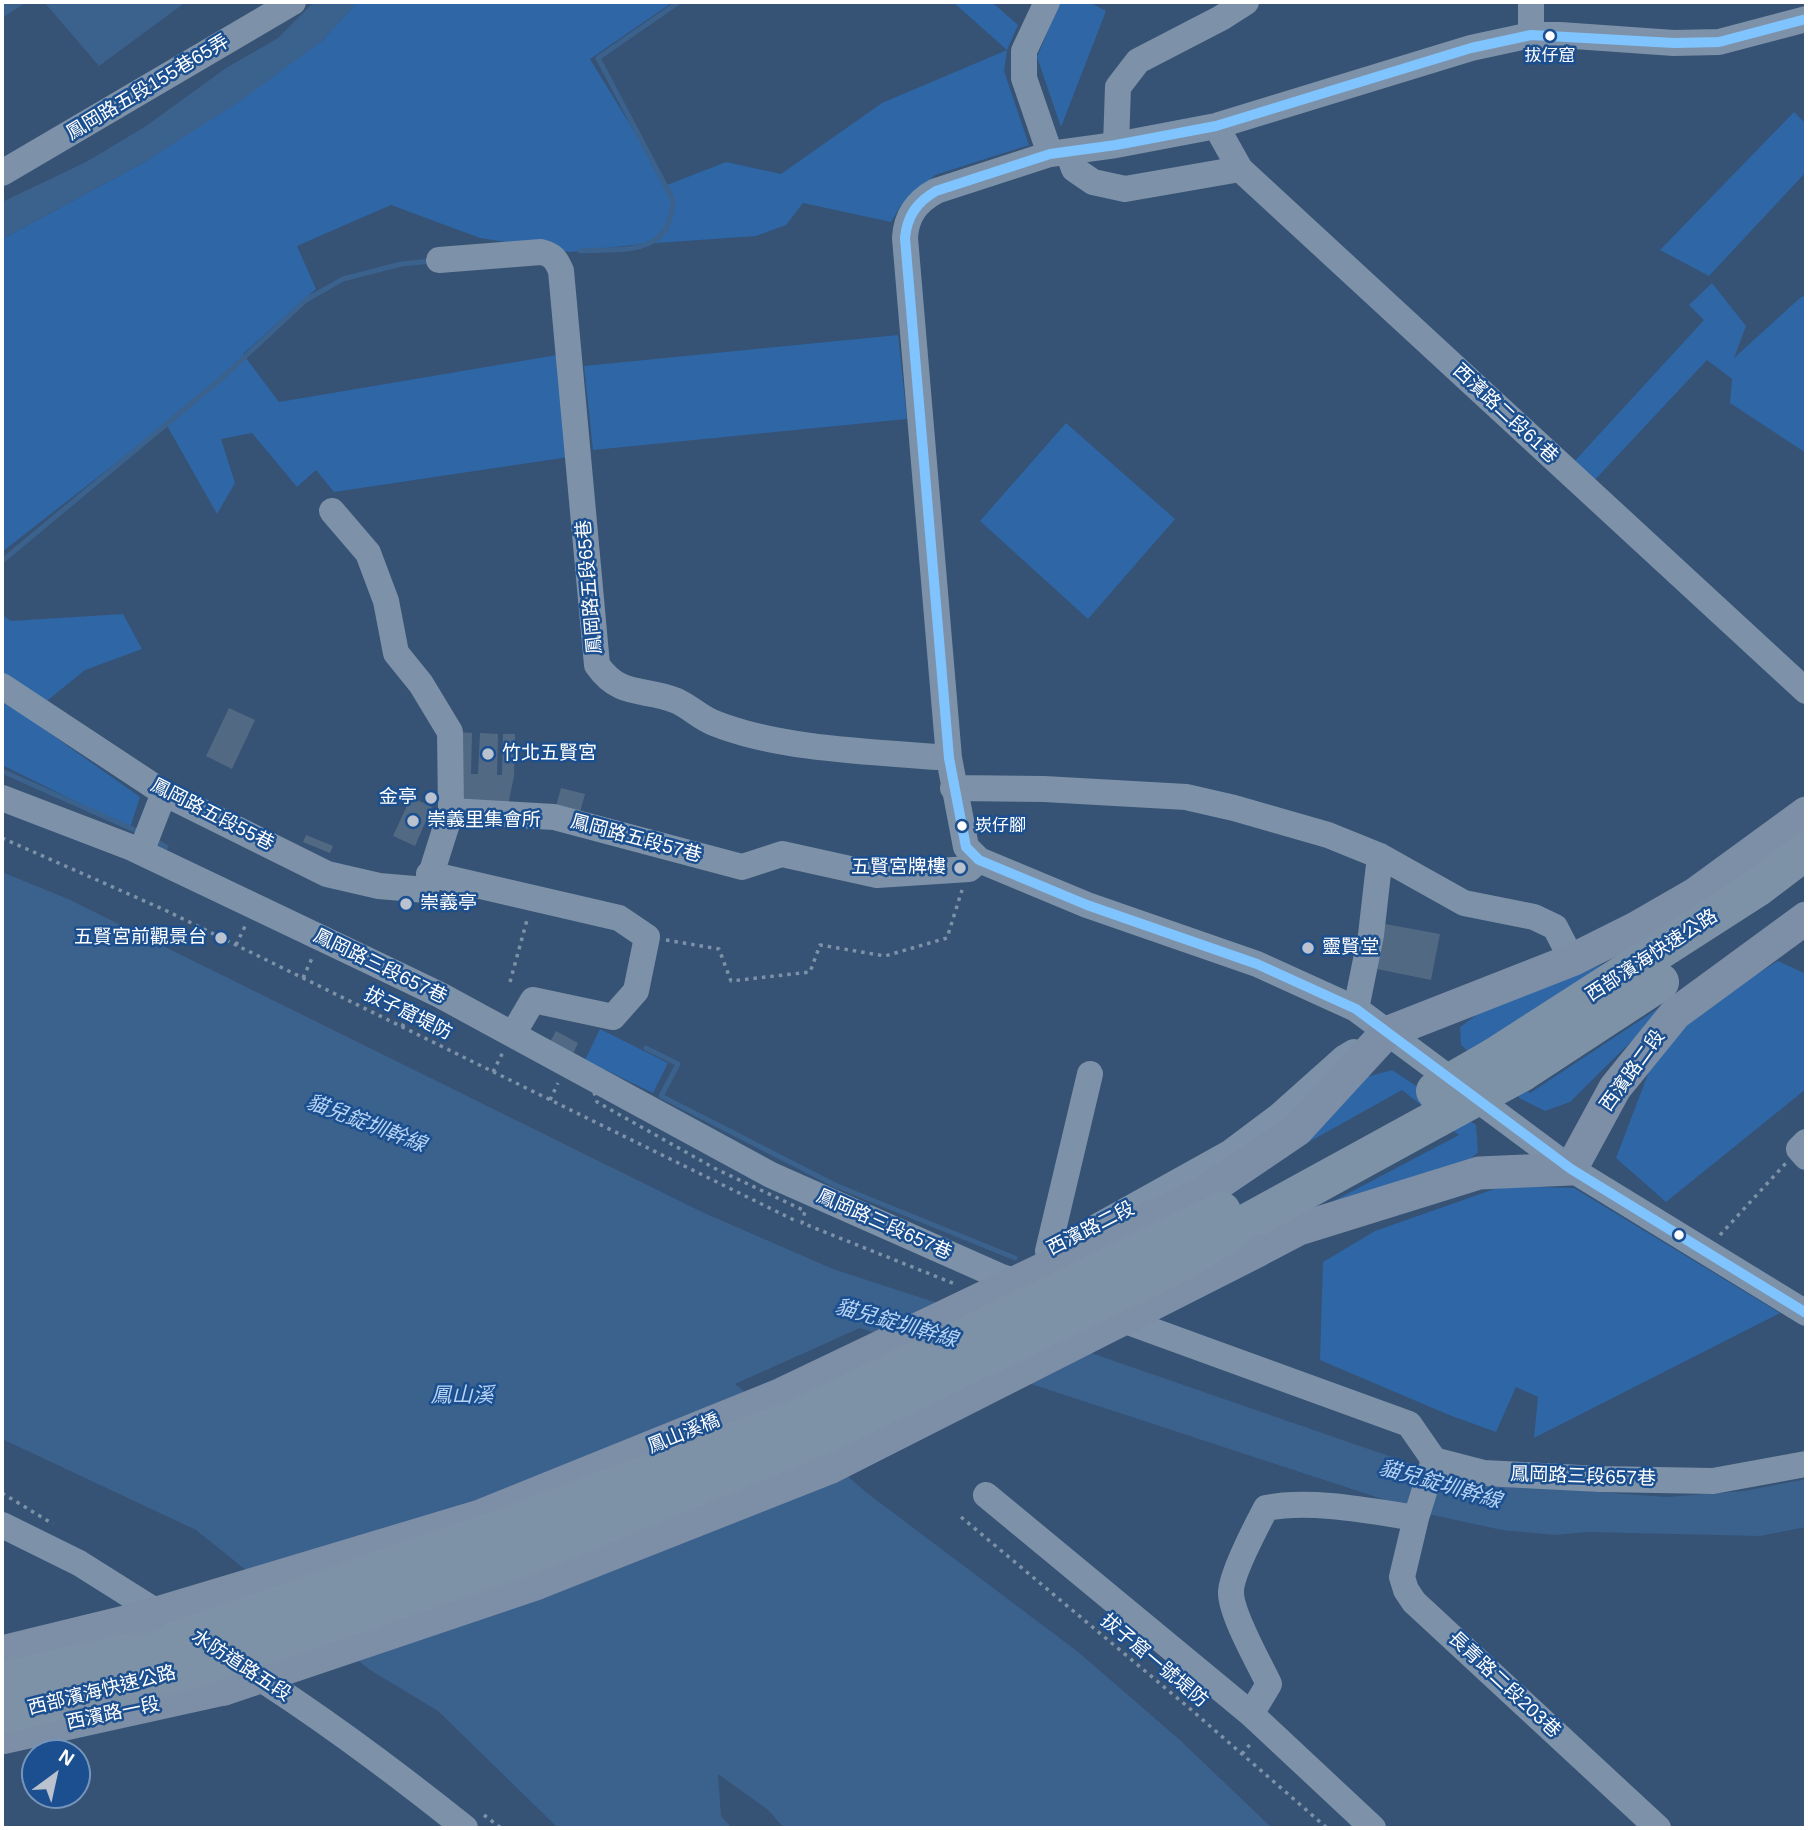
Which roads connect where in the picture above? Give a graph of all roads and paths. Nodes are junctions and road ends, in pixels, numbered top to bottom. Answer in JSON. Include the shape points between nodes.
{"nodes":[{"id":1,"x":293,"y":2,"type":"edge"},
{"id":2,"x":1047,"y":2,"type":"edge"},
{"id":3,"x":1246,"y":2,"type":"edge"},
{"id":4,"x":1531,"y":2,"type":"edge"},
{"id":5,"x":1806,"y":19,"type":"edge"},
{"id":6,"x":1531,"y":35,"type":"junction"},
{"id":7,"x":1216,"y":126,"type":"junction"},
{"id":8,"x":1116,"y":145,"type":"junction"},
{"id":9,"x":1059,"y":153,"type":"junction"},
{"id":10,"x":1240,"y":169,"type":"junction"},
{"id":11,"x":2,"y":173,"type":"edge"},
{"id":12,"x":439,"y":260,"type":"dead end"},
{"id":13,"x":332,"y":511,"type":"dead end"},
{"id":14,"x":2,"y":686,"type":"edge"},
{"id":15,"x":1806,"y":691,"type":"edge"},
{"id":16,"x":949,"y":758,"type":"junction"},
{"id":17,"x":953,"y":788,"type":"junction"},
{"id":18,"x":164,"y":793,"type":"junction"},
{"id":19,"x":2,"y":798,"type":"edge"},
{"id":20,"x":451,"y":811,"type":"junction"},
{"id":21,"x":1806,"y":813,"type":"edge"},
{"id":22,"x":2,"y":838,"type":"edge"},
{"id":23,"x":146,"y":840,"type":"junction"},
{"id":24,"x":1806,"y":851,"type":"edge"},
{"id":25,"x":1380,"y":856,"type":"junction"},
{"id":26,"x":974,"y":865,"type":"junction"},
{"id":27,"x":429,"y":874,"type":"junction"},
{"id":28,"x":1806,"y":881,"type":"edge"},
{"id":29,"x":533,"y":897,"type":"junction"},
{"id":30,"x":1806,"y":918,"type":"edge"},
{"id":31,"x":647,"y":937,"type":"junction"},
{"id":32,"x":1572,"y":960,"type":"junction"},
{"id":33,"x":510,"y":982,"type":"dead end"},
{"id":34,"x":1356,"y":1009,"type":"junction"},
{"id":35,"x":1386,"y":1033,"type":"junction"},
{"id":36,"x":513,"y":1034,"type":"junction"},
{"id":37,"x":1508,"y":1065,"type":"junction"},
{"id":38,"x":1090,"y":1074,"type":"dead end"},
{"id":39,"x":589,"y":1076,"type":"junction"},
{"id":40,"x":1804,"y":1149,"type":"edge"},
{"id":41,"x":1571,"y":1168,"type":"junction"},
{"id":42,"x":1231,"y":1220,"type":"junction"},
{"id":43,"x":798,"y":1222,"type":"dead end"},
{"id":44,"x":1048,"y":1251,"type":"junction"},
{"id":45,"x":1705,"y":1251,"type":"junction"},
{"id":46,"x":993,"y":1286,"type":"junction"},
{"id":47,"x":1806,"y":1313,"type":"edge"},
{"id":48,"x":1434,"y":1460,"type":"junction"},
{"id":49,"x":1806,"y":1464,"type":"edge"},
{"id":50,"x":986,"y":1495,"type":"dead end"},
{"id":51,"x":961,"y":1517,"type":"dead end"},
{"id":52,"x":1416,"y":1518,"type":"junction"},
{"id":53,"x":2,"y":1525,"type":"edge"},
{"id":54,"x":2,"y":1652,"type":"edge"},
{"id":55,"x":201,"y":1665,"type":"junction"},
{"id":56,"x":2,"y":1681,"type":"edge"},
{"id":57,"x":1251,"y":1714,"type":"junction"},
{"id":58,"x":2,"y":1715,"type":"edge"},
{"id":59,"x":2,"y":1738,"type":"edge"},
{"id":60,"x":465,"y":1828,"type":"edge"},
{"id":61,"x":1327,"y":1828,"type":"edge"},
{"id":62,"x":1373,"y":1828,"type":"edge"},
{"id":63,"x":1658,"y":1828,"type":"edge"}],
"edges":[{"from":1,"to":11,"type":"street","name":"鳳岡路五段155巷65弄"},
{"from":2,"to":9,"type":"street","via":[[1024,51],[1024,78]]},
{"from":3,"to":8,"type":"street","via":[[1138,61],[1118,87]]},
{"from":4,"to":6,"type":"street"},
{"from":5,"to":6,"type":"street","via":[[1719,42]]},
{"from":6,"to":7,"type":"street","via":[[1471,48]]},
{"from":7,"to":8,"type":"street"},
{"from":7,"to":10,"type":"street","name":"西濱路二段61巷"},
{"from":8,"to":9,"type":"street"},
{"from":9,"to":10,"type":"street","via":[[1093,182],[1125,189]]},
{"from":9,"to":16,"type":"street","via":[[936,191],[913,209],[905,228]]},
{"from":10,"to":15,"type":"street","name":"西濱路二段61巷"},
{"from":12,"to":16,"type":"street","name":"鳳岡路五段65巷","via":[[541,252],[557,262],[597,664],[612,683],[677,701],[713,723],[764,737]]},
{"from":13,"to":20,"type":"street","via":[[368,553],[386,601],[396,653],[450,732]]},
{"from":14,"to":18,"type":"street","name":"鳳岡路五段55巷"},
{"from":16,"to":17,"type":"street"},
{"from":17,"to":25,"type":"street","via":[[1186,797],[1328,835]]},
{"from":17,"to":26,"type":"street"},
{"from":18,"to":23,"type":"street"},
{"from":18,"to":27,"type":"street","name":"鳳岡路五段55巷","via":[[327,874],[426,891]]},
{"from":19,"to":23,"type":"street","name":"鳳岡路三段657巷"},
{"from":20,"to":26,"type":"street","name":"鳳岡路五段57巷","via":[[554,817],[742,867],[782,854],[877,875]]},
{"from":20,"to":27,"type":"street"},
{"from":21,"to":32,"type":"main road","name":"西濱路二段","via":[[1695,894]]},
{"from":22,"to":43,"type":"path","name":"拔子窟堤防","via":[[167,911]]},
{"from":23,"to":36,"type":"street","name":"鳳岡路三段657巷"},
{"from":24,"to":37,"type":"highway","name":"西部濱海快速公路"},
{"from":25,"to":32,"type":"street","via":[[1464,904],[1534,917],[1555,927]]},
{"from":25,"to":34,"type":"street"},
{"from":26,"to":31,"type":"path","via":[[947,938],[885,956],[820,945],[810,972],[731,982],[719,948]]},
{"from":26,"to":34,"type":"street","via":[[1258,964]]},
{"from":27,"to":29,"type":"street"},
{"from":28,"to":37,"type":"highway","name":"西部濱海快速公路","via":[[1767,911]]},
{"from":29,"to":31,"type":"street","via":[[619,918]]},
{"from":29,"to":33,"type":"path"},
{"from":30,"to":41,"type":"main road","name":"西濱路二段","via":[[1675,1014],[1615,1088]]},
{"from":31,"to":36,"type":"street","via":[[636,991],[613,1017],[533,1000]]},
{"from":32,"to":35,"type":"main road","name":"西濱路二段"},
{"from":34,"to":35,"type":"street"},
{"from":35,"to":41,"type":"street"},
{"from":35,"to":42,"type":"main road","name":"西濱路二段","via":[[1297,1130]]},
{"from":35,"to":44,"type":"street","name":"西濱路二段","via":[[1343,1058],[1231,1152]]},
{"from":36,"to":39,"type":"street","name":"鳳岡路三段657巷"},
{"from":37,"to":42,"type":"highway","bridge":true},
{"from":38,"to":44,"type":"street"},
{"from":39,"to":46,"type":"street","name":"鳳岡路三段657巷","via":[[771,1175]]},
{"from":39,"to":46,"type":"path","bridge":true,"via":[[597,1102],[714,1168],[805,1211],[802,1223]]},
{"from":40,"to":45,"type":"path"},
{"from":41,"to":42,"type":"main road","via":[[1479,1173],[1299,1230]]},
{"from":41,"to":45,"type":"street"},
{"from":42,"to":46,"type":"main road","name":"鳳山溪橋","bridge":true},
{"from":42,"to":55,"type":"highway","name":"鳳山溪橋","bridge":true,"via":[[802,1416],[504,1527]]},
{"from":42,"to":55,"type":"main road","bridge":true,"via":[[829,1468],[538,1583]]},
{"from":44,"to":46,"type":"street","name":"西濱路二段"},
{"from":45,"to":47,"type":"street"},
{"from":46,"to":48,"type":"street","name":"鳳岡路三段657巷","via":[[1409,1424]]},
{"from":46,"to":54,"type":"main road","name":"鳳山溪橋","bridge":true,"via":[[782,1394],[480,1516],[137,1619]]},
{"from":48,"to":49,"type":"street","name":"鳳岡路三段657巷","via":[[1484,1473],[1713,1481]]},
{"from":48,"to":52,"type":"street","name":"長青路二段203巷"},
{"from":50,"to":57,"type":"street"},
{"from":51,"to":61,"type":"path","name":"拔子窟一號堤防"},
{"from":52,"to":57,"type":"street","via":[[1325,1507],[1266,1508],[1230,1593],[1269,1684]]},
{"from":52,"to":63,"type":"street","name":"長青路二段203巷","via":[[1402,1577],[1414,1602]]},
{"from":53,"to":60,"type":"street","name":"水防道路五段","via":[[79,1563],[290,1697]]},
{"from":55,"to":56,"type":"highway","name":"西部濱海快速公路"},
{"from":55,"to":58,"type":"highway","name":"西部濱海快速公路"},
{"from":55,"to":59,"type":"main road","name":"西濱路一段"},
{"from":57,"to":62,"type":"street"}]}
